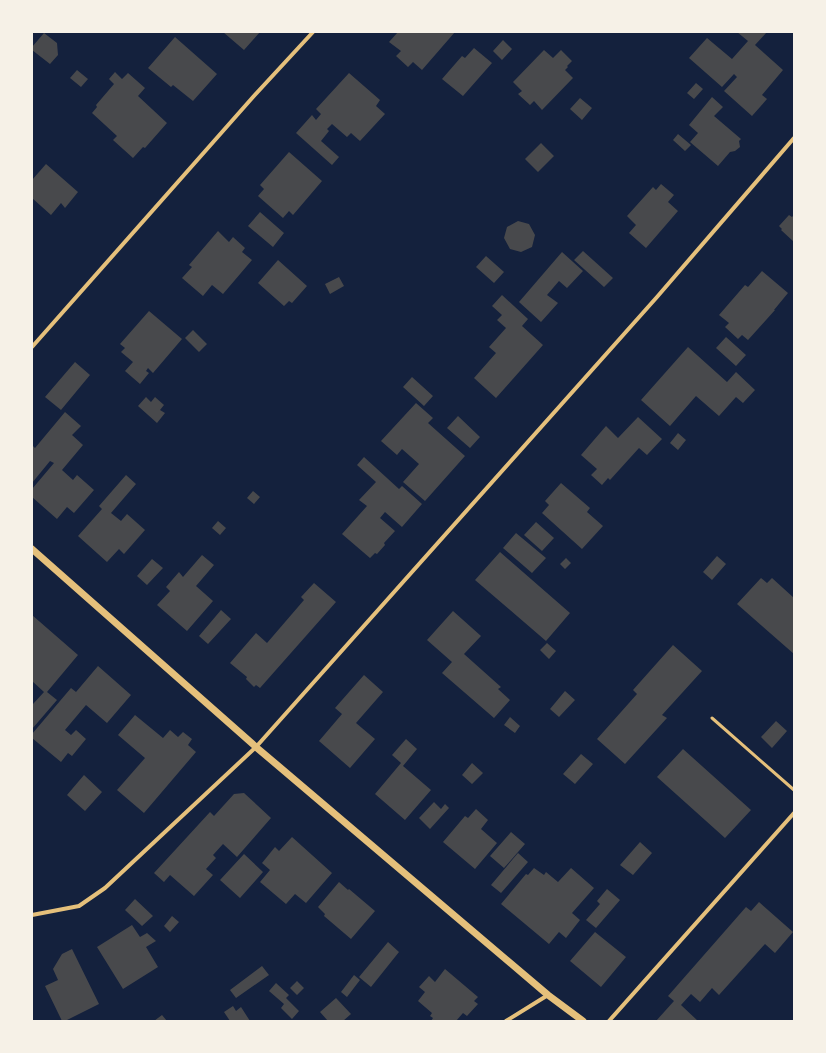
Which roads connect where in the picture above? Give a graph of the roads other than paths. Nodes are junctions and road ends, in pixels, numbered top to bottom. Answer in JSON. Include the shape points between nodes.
{"nodes":[{"id":1,"x":313,"y":32,"type":"edge"},
{"id":2,"x":794,"y":138,"type":"edge"},
{"id":3,"x":32,"y":347,"type":"edge"},
{"id":4,"x":32,"y":549,"type":"edge"},
{"id":5,"x":712,"y":718,"type":"dead end"},
{"id":6,"x":256,"y":747,"type":"junction"},
{"id":7,"x":794,"y":790,"type":"edge"},
{"id":8,"x":794,"y":813,"type":"edge"},
{"id":9,"x":32,"y":915,"type":"edge"},
{"id":10,"x":548,"y":995,"type":"junction"},
{"id":11,"x":506,"y":1021,"type":"edge"},
{"id":12,"x":583,"y":1021,"type":"edge"},
{"id":13,"x":609,"y":1021,"type":"edge"}],
"edges":[{"from":1,"to":3,"type":"street"},
{"from":2,"to":6,"type":"street","via":[[652,303]]},
{"from":4,"to":6,"type":"street"},
{"from":5,"to":7,"type":"lane"},
{"from":6,"to":9,"type":"street","via":[[105,888],[79,906]]},
{"from":6,"to":10,"type":"street"},
{"from":8,"to":13,"type":"street"},
{"from":10,"to":11,"type":"street"},
{"from":10,"to":12,"type":"street"}]}
